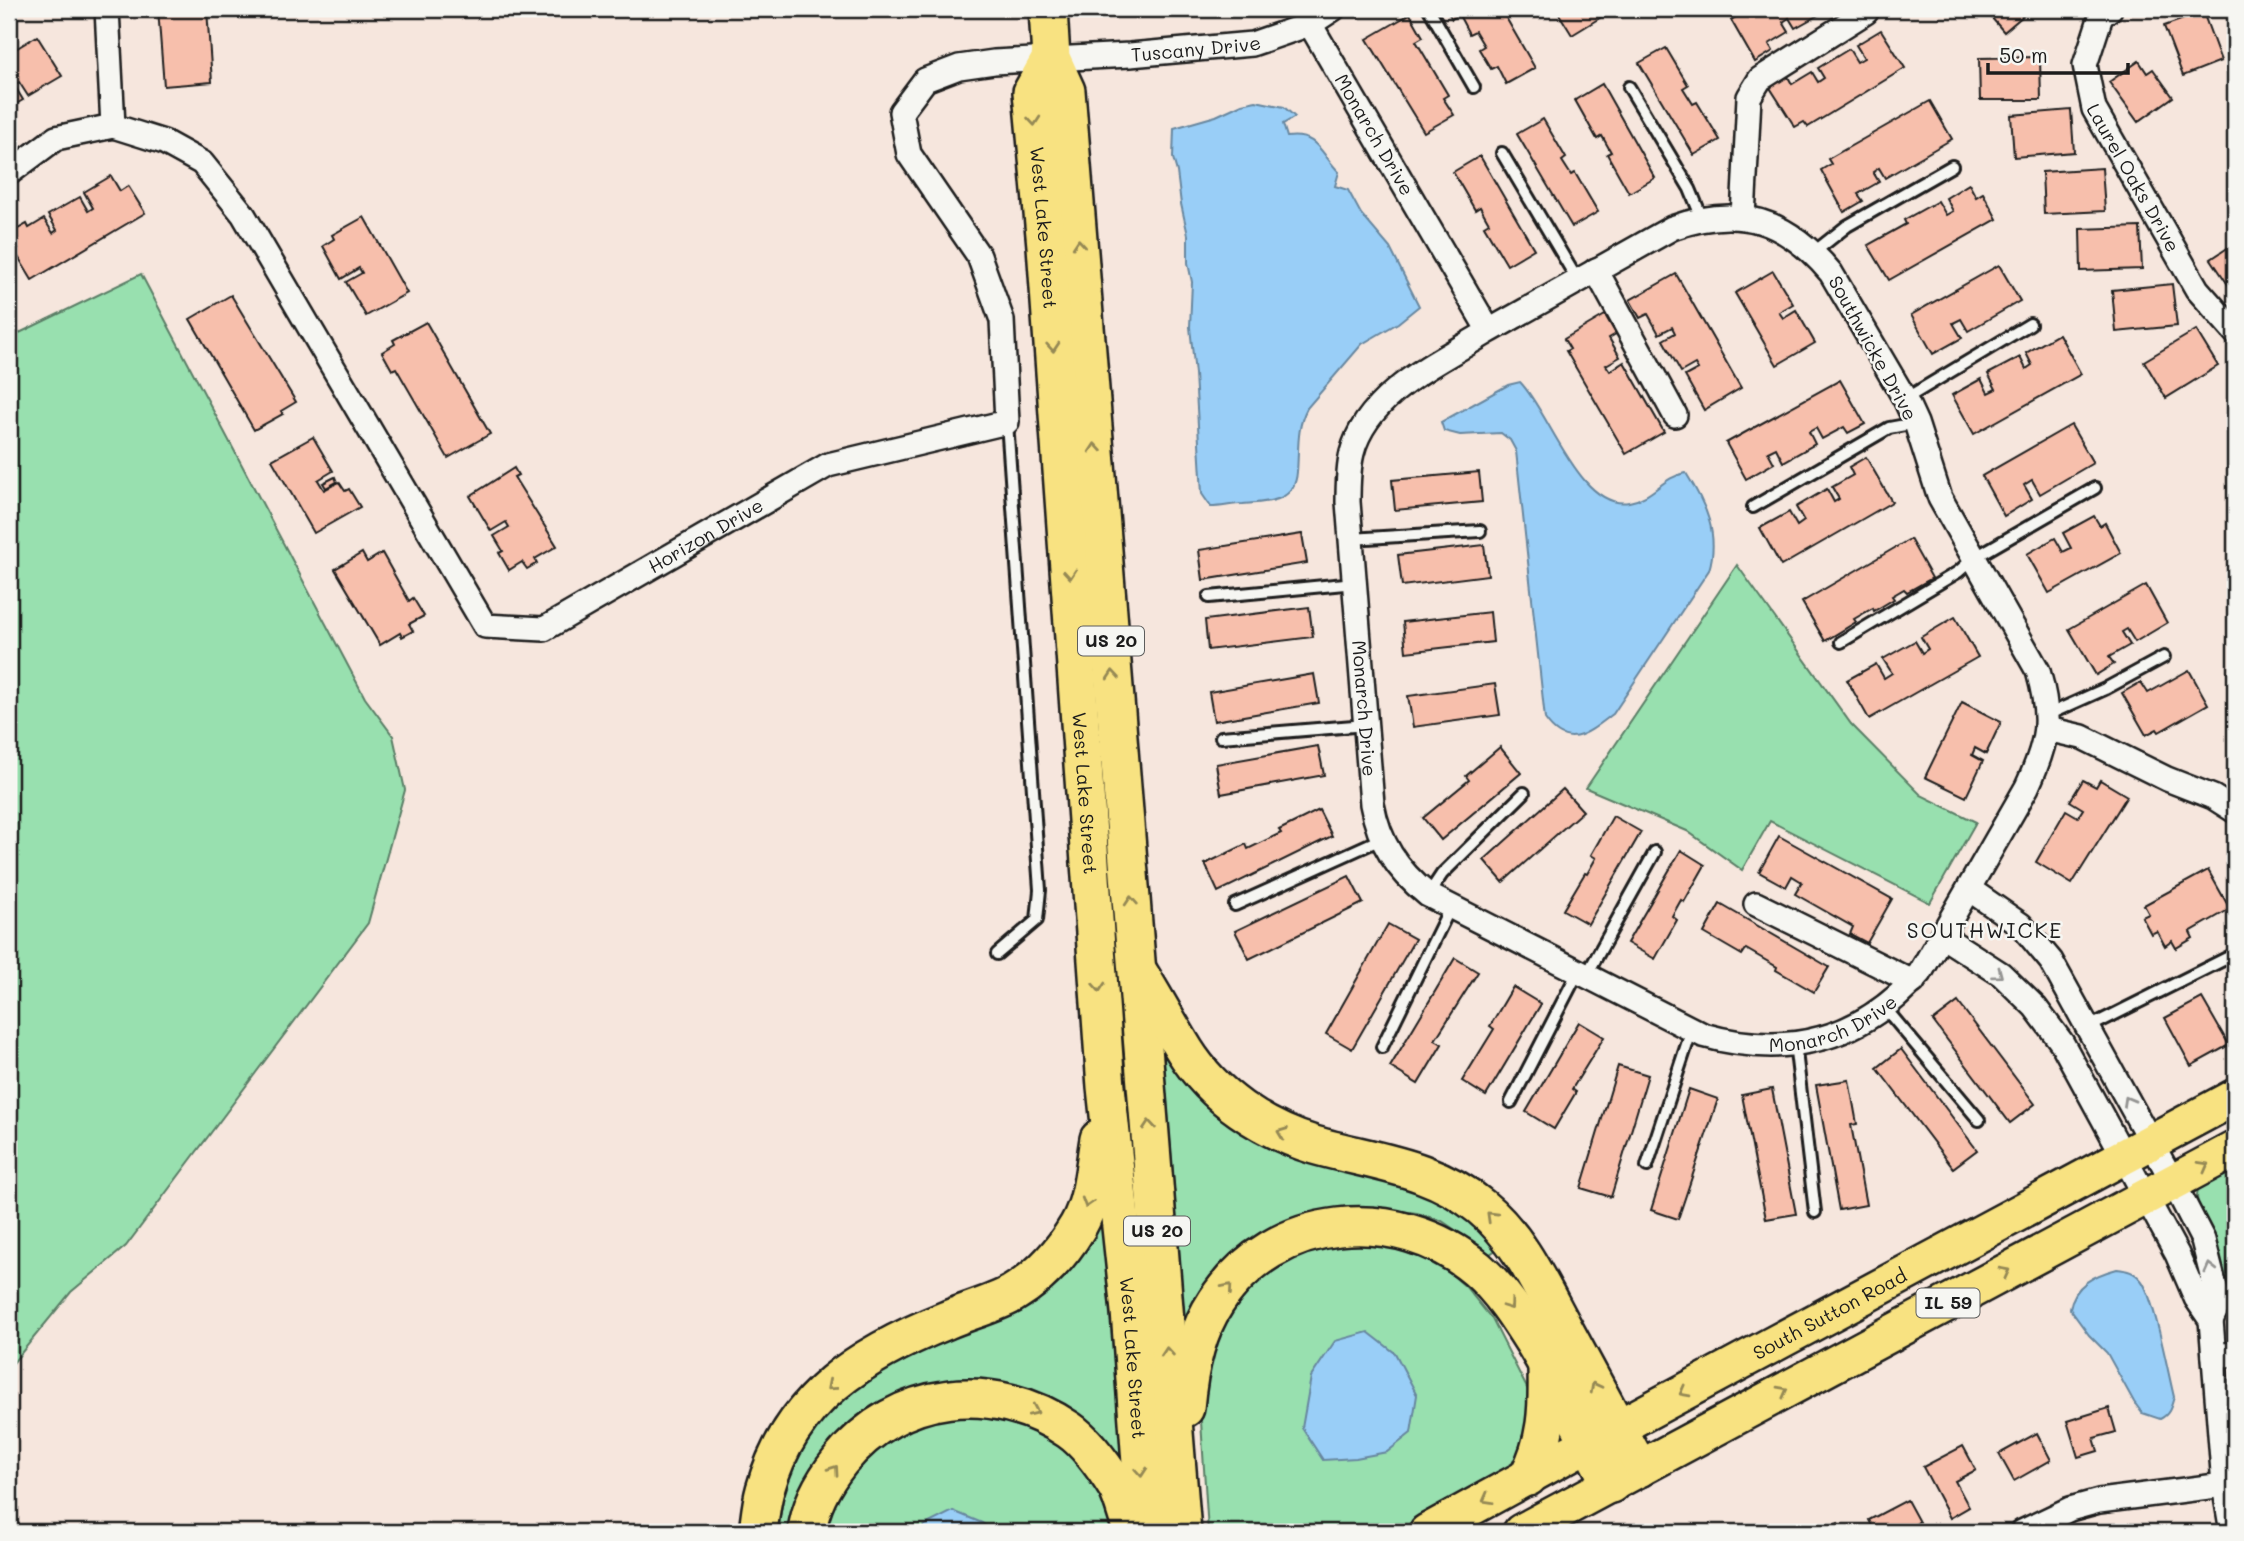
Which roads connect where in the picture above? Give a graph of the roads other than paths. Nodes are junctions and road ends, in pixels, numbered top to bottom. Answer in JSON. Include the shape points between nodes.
{"nodes":[{"id":1,"x":107,"y":9,"type":"edge"},
{"id":2,"x":1048,"y":9,"type":"edge"},
{"id":3,"x":1332,"y":9,"type":"edge"},
{"id":4,"x":1429,"y":9,"type":"edge"},
{"id":5,"x":2110,"y":9,"type":"edge"},
{"id":6,"x":1866,"y":12,"type":"dead end"},
{"id":7,"x":1310,"y":24,"type":"junction"},
{"id":8,"x":1051,"y":58,"type":"junction"},
{"id":9,"x":1474,"y":87,"type":"dead end"},
{"id":10,"x":1629,"y":87,"type":"dead end"},
{"id":11,"x":113,"y":126,"type":"junction"},
{"id":12,"x":1502,"y":153,"type":"dead end"},
{"id":13,"x":1952,"y":166,"type":"dead end"},
{"id":14,"x":9,"y":173,"type":"edge"},
{"id":15,"x":1743,"y":217,"type":"junction"},
{"id":16,"x":1702,"y":218,"type":"junction"},
{"id":17,"x":1813,"y":253,"type":"junction"},
{"id":18,"x":1587,"y":276,"type":"junction"},
{"id":19,"x":2030,"y":324,"type":"dead end"},
{"id":20,"x":1489,"y":331,"type":"junction"},
{"id":21,"x":2235,"y":332,"type":"edge"},
{"id":22,"x":1905,"y":399,"type":"junction"},
{"id":23,"x":1675,"y":415,"type":"dead end"},
{"id":24,"x":1007,"y":422,"type":"junction"},
{"id":25,"x":1916,"y":423,"type":"junction"},
{"id":26,"x":2095,"y":488,"type":"dead end"},
{"id":27,"x":1753,"y":507,"type":"dead end"},
{"id":28,"x":1480,"y":531,"type":"dead end"},
{"id":29,"x":1351,"y":539,"type":"junction"},
{"id":30,"x":1974,"y":558,"type":"junction"},
{"id":31,"x":1355,"y":583,"type":"junction"},
{"id":32,"x":1209,"y":597,"type":"dead end"},
{"id":33,"x":1841,"y":642,"type":"dead end"},
{"id":34,"x":2164,"y":657,"type":"dead end"},
{"id":35,"x":2047,"y":722,"type":"junction"},
{"id":36,"x":1366,"y":725,"type":"junction"},
{"id":37,"x":1221,"y":737,"type":"dead end"},
{"id":38,"x":1524,"y":793,"type":"dead end"},
{"id":39,"x":2235,"y":811,"type":"edge"},
{"id":40,"x":1381,"y":839,"type":"junction"},
{"id":41,"x":1655,"y":852,"type":"dead end"},
{"id":42,"x":1969,"y":889,"type":"junction"},
{"id":43,"x":1428,"y":895,"type":"junction"},
{"id":44,"x":1756,"y":904,"type":"dead end"},
{"id":45,"x":1235,"y":905,"type":"dead end"},
{"id":46,"x":1450,"y":908,"type":"junction"},
{"id":47,"x":1942,"y":936,"type":"junction"},
{"id":48,"x":997,"y":954,"type":"dead end"},
{"id":49,"x":2235,"y":954,"type":"edge"},
{"id":50,"x":1136,"y":969,"type":"junction"},
{"id":51,"x":1582,"y":974,"type":"junction"},
{"id":52,"x":1913,"y":982,"type":"junction"},
{"id":53,"x":1885,"y":1008,"type":"junction"},
{"id":54,"x":2087,"y":1028,"type":"junction"},
{"id":55,"x":1692,"y":1029,"type":"junction"},
{"id":56,"x":2062,"y":1043,"type":"junction"},
{"id":57,"x":1795,"y":1044,"type":"junction"},
{"id":58,"x":1382,"y":1047,"type":"dead end"},
{"id":59,"x":1107,"y":1087,"type":"junction"},
{"id":60,"x":2235,"y":1097,"type":"edge"},
{"id":61,"x":1511,"y":1102,"type":"dead end"},
{"id":62,"x":1979,"y":1120,"type":"dead end"},
{"id":63,"x":2235,"y":1149,"type":"edge"},
{"id":64,"x":2137,"y":1150,"type":"junction"},
{"id":65,"x":1647,"y":1166,"type":"dead end"},
{"id":66,"x":2159,"y":1190,"type":"junction"},
{"id":67,"x":1815,"y":1212,"type":"dead end"},
{"id":68,"x":2211,"y":1320,"type":"junction"},
{"id":69,"x":2225,"y":1355,"type":"edge"},
{"id":70,"x":1547,"y":1364,"type":"junction"},
{"id":71,"x":1603,"y":1435,"type":"junction"},
{"id":72,"x":1625,"y":1476,"type":"junction"},
{"id":73,"x":1528,"y":1477,"type":"junction"},
{"id":74,"x":2224,"y":1485,"type":"junction"},
{"id":75,"x":1178,"y":1493,"type":"junction"},
{"id":76,"x":758,"y":1532,"type":"edge"},
{"id":77,"x":807,"y":1532,"type":"edge"},
{"id":78,"x":1133,"y":1532,"type":"edge"},
{"id":79,"x":1146,"y":1532,"type":"edge"},
{"id":80,"x":1182,"y":1532,"type":"edge"},
{"id":81,"x":1427,"y":1532,"type":"edge"},
{"id":82,"x":1521,"y":1532,"type":"edge"},
{"id":83,"x":2022,"y":1532,"type":"edge"},
{"id":84,"x":2232,"y":1532,"type":"edge"}],
"edges":[{"from":1,"to":11,"type":"street"},
{"from":2,"to":8,"type":"highway","name":"West Lake Street","number":"US 20"},
{"from":3,"to":7,"type":"street","name":"Tuscany Drive"},
{"from":4,"to":9,"type":"lane"},
{"from":5,"to":21,"type":"street","name":"Laurel Oaks Drive","via":[[2101,16],[2085,65],[2094,109],[2197,289]]},
{"from":6,"to":15,"type":"street","via":[[1760,79],[1749,97]]},
{"from":7,"to":8,"type":"street","name":"Tuscany Drive","via":[[1252,44]]},
{"from":7,"to":20,"type":"street","name":"Monarch Drive"},
{"from":8,"to":24,"type":"street","via":[[959,67],[925,80],[901,113],[909,154],[979,256],[1002,320]]},
{"from":50,"to":8,"type":"highway","name":"West Lake Street","number":"US 20","one_way":true,"via":[[1066,91]]},
{"from":8,"to":59,"type":"highway","name":"West Lake Street","number":"US 20","one_way":true,"via":[[1032,92]]},
{"from":10,"to":16,"type":"lane","via":[[1690,189]]},
{"from":11,"to":14,"type":"street","via":[[55,138]]},
{"from":11,"to":24,"type":"street","name":"Horizon Drive","via":[[164,142],[202,163],[243,214],[485,626],[544,629],[828,465]]},
{"from":12,"to":18,"type":"lane"},
{"from":13,"to":17,"type":"lane","via":[[1847,226]]},
{"from":15,"to":16,"type":"street","name":"Southwicke Drive"},
{"from":15,"to":17,"type":"street","name":"Southwicke Drive","via":[[1773,225]]},
{"from":16,"to":18,"type":"street","name":"Southwicke Drive","via":[[1671,228]]},
{"from":17,"to":22,"type":"street","name":"Southwicke Drive","via":[[1831,273]]},
{"from":18,"to":20,"type":"street","name":"Southwicke Drive"},
{"from":18,"to":23,"type":"street"},
{"from":19,"to":22,"type":"lane"},
{"from":20,"to":29,"type":"street","name":"Monarch Drive","via":[[1398,388],[1361,431],[1348,478]]},
{"from":22,"to":25,"type":"street","name":"Southwicke Drive"},
{"from":24,"to":48,"type":"lane","via":[[1040,890],[1037,920]]},
{"from":25,"to":27,"type":"lane","via":[[1889,428]]},
{"from":25,"to":30,"type":"street","name":"Southwicke Drive","via":[[1940,498]]},
{"from":26,"to":30,"type":"lane"},
{"from":28,"to":29,"type":"lane"},
{"from":29,"to":31,"type":"street","name":"Monarch Drive"},
{"from":30,"to":33,"type":"lane"},
{"from":30,"to":35,"type":"street","name":"Southwicke Drive","via":[[2038,671]]},
{"from":31,"to":32,"type":"lane"},
{"from":31,"to":36,"type":"street","name":"Monarch Drive"},
{"from":34,"to":35,"type":"lane"},
{"from":35,"to":39,"type":"street"},
{"from":35,"to":42,"type":"street","name":"Southwicke Drive","via":[[2041,755],[2027,787]]},
{"from":36,"to":37,"type":"lane"},
{"from":36,"to":40,"type":"street","name":"Monarch Drive","via":[[1372,803]]},
{"from":38,"to":43,"type":"lane","via":[[1442,874]]},
{"from":40,"to":43,"type":"street","name":"Monarch Drive","via":[[1399,868]]},
{"from":40,"to":45,"type":"lane"},
{"from":41,"to":51,"type":"lane"},
{"from":42,"to":47,"type":"street","name":"Southwicke Drive"},
{"from":42,"to":54,"type":"street","via":[[2021,925],[2051,961]]},
{"from":43,"to":46,"type":"street","name":"Monarch Drive"},
{"from":44,"to":52,"type":"street"},
{"from":46,"to":51,"type":"street","name":"Monarch Drive"},
{"from":46,"to":58,"type":"lane"},
{"from":47,"to":52,"type":"street","name":"Monarch Drive"},
{"from":47,"to":56,"type":"street","one_way":true,"via":[[2001,974],[2035,1007]]},
{"from":49,"to":54,"type":"lane"},
{"from":71,"to":50,"type":"highway","one_way":true,"via":[[1532,1270],[1509,1234],[1480,1206],[1432,1175],[1314,1145],[1273,1129],[1238,1107],[1212,1086],[1185,1051]]},
{"from":75,"to":50,"type":"highway","name":"West Lake Street","number":"US 20","one_way":true},
{"from":51,"to":55,"type":"street","name":"Monarch Drive"},
{"from":51,"to":61,"type":"lane"},
{"from":52,"to":53,"type":"street","name":"Monarch Drive"},
{"from":53,"to":57,"type":"street","name":"Monarch Drive","via":[[1849,1028]]},
{"from":53,"to":62,"type":"lane"},
{"from":54,"to":56,"type":"street"},
{"from":64,"to":54,"type":"street","one_way":true},
{"from":55,"to":57,"type":"street","name":"Monarch Drive","via":[[1729,1042]]},
{"from":55,"to":65,"type":"lane"},
{"from":56,"to":64,"type":"street"},
{"from":57,"to":67,"type":"lane"},
{"from":59,"to":76,"type":"highway","one_way":true,"via":[[1089,1200],[1079,1225],[1049,1266],[1012,1294],[887,1348],[830,1385],[788,1434],[764,1492]]},
{"from":59,"to":79,"type":"highway","name":"West Lake Street","number":"US 20","one_way":true},
{"from":60,"to":64,"type":"main road","name":"South Sutton Road","number":"IL 59"},
{"from":66,"to":63,"type":"main road","number":"IL 59","one_way":true},
{"from":64,"to":66,"type":"street"},
{"from":64,"to":66,"type":"street"},
{"from":64,"to":71,"type":"main road","name":"South Sutton Road","number":"IL 59","one_way":true},
{"from":66,"to":68,"type":"street","via":[[2196,1298]]},
{"from":68,"to":66,"type":"street","one_way":true,"via":[[2219,1303],[2203,1240]]},
{"from":72,"to":66,"type":"main road","number":"IL 59","one_way":true},
{"from":68,"to":69,"type":"street"},
{"from":69,"to":74,"type":"street"},
{"from":70,"to":71,"type":"highway"},
{"from":70,"to":73,"type":"highway","via":[[1544,1440]]},
{"from":75,"to":70,"type":"highway","one_way":true,"via":[[1187,1386],[1201,1332],[1216,1302],[1268,1251],[1316,1230],[1358,1224],[1395,1227],[1455,1253],[1484,1275],[1511,1306]]},
{"from":71,"to":72,"type":"highway"},
{"from":71,"to":73,"type":"main road","name":"South Sutton Road","number":"IL 59"},
{"from":72,"to":82,"type":"main road","number":"IL 59"},
{"from":73,"to":81,"type":"main road","name":"South Sutton Road","number":"IL 59","one_way":true},
{"from":74,"to":83,"type":"street","via":[[2099,1501]]},
{"from":74,"to":84,"type":"street"},
{"from":75,"to":80,"type":"highway","name":"West Lake Street","number":"US 20"},
{"from":77,"to":78,"type":"highway","one_way":true,"via":[[820,1491],[860,1439],[910,1409],[971,1397],[1018,1404],[1072,1432],[1118,1489]]}]}
